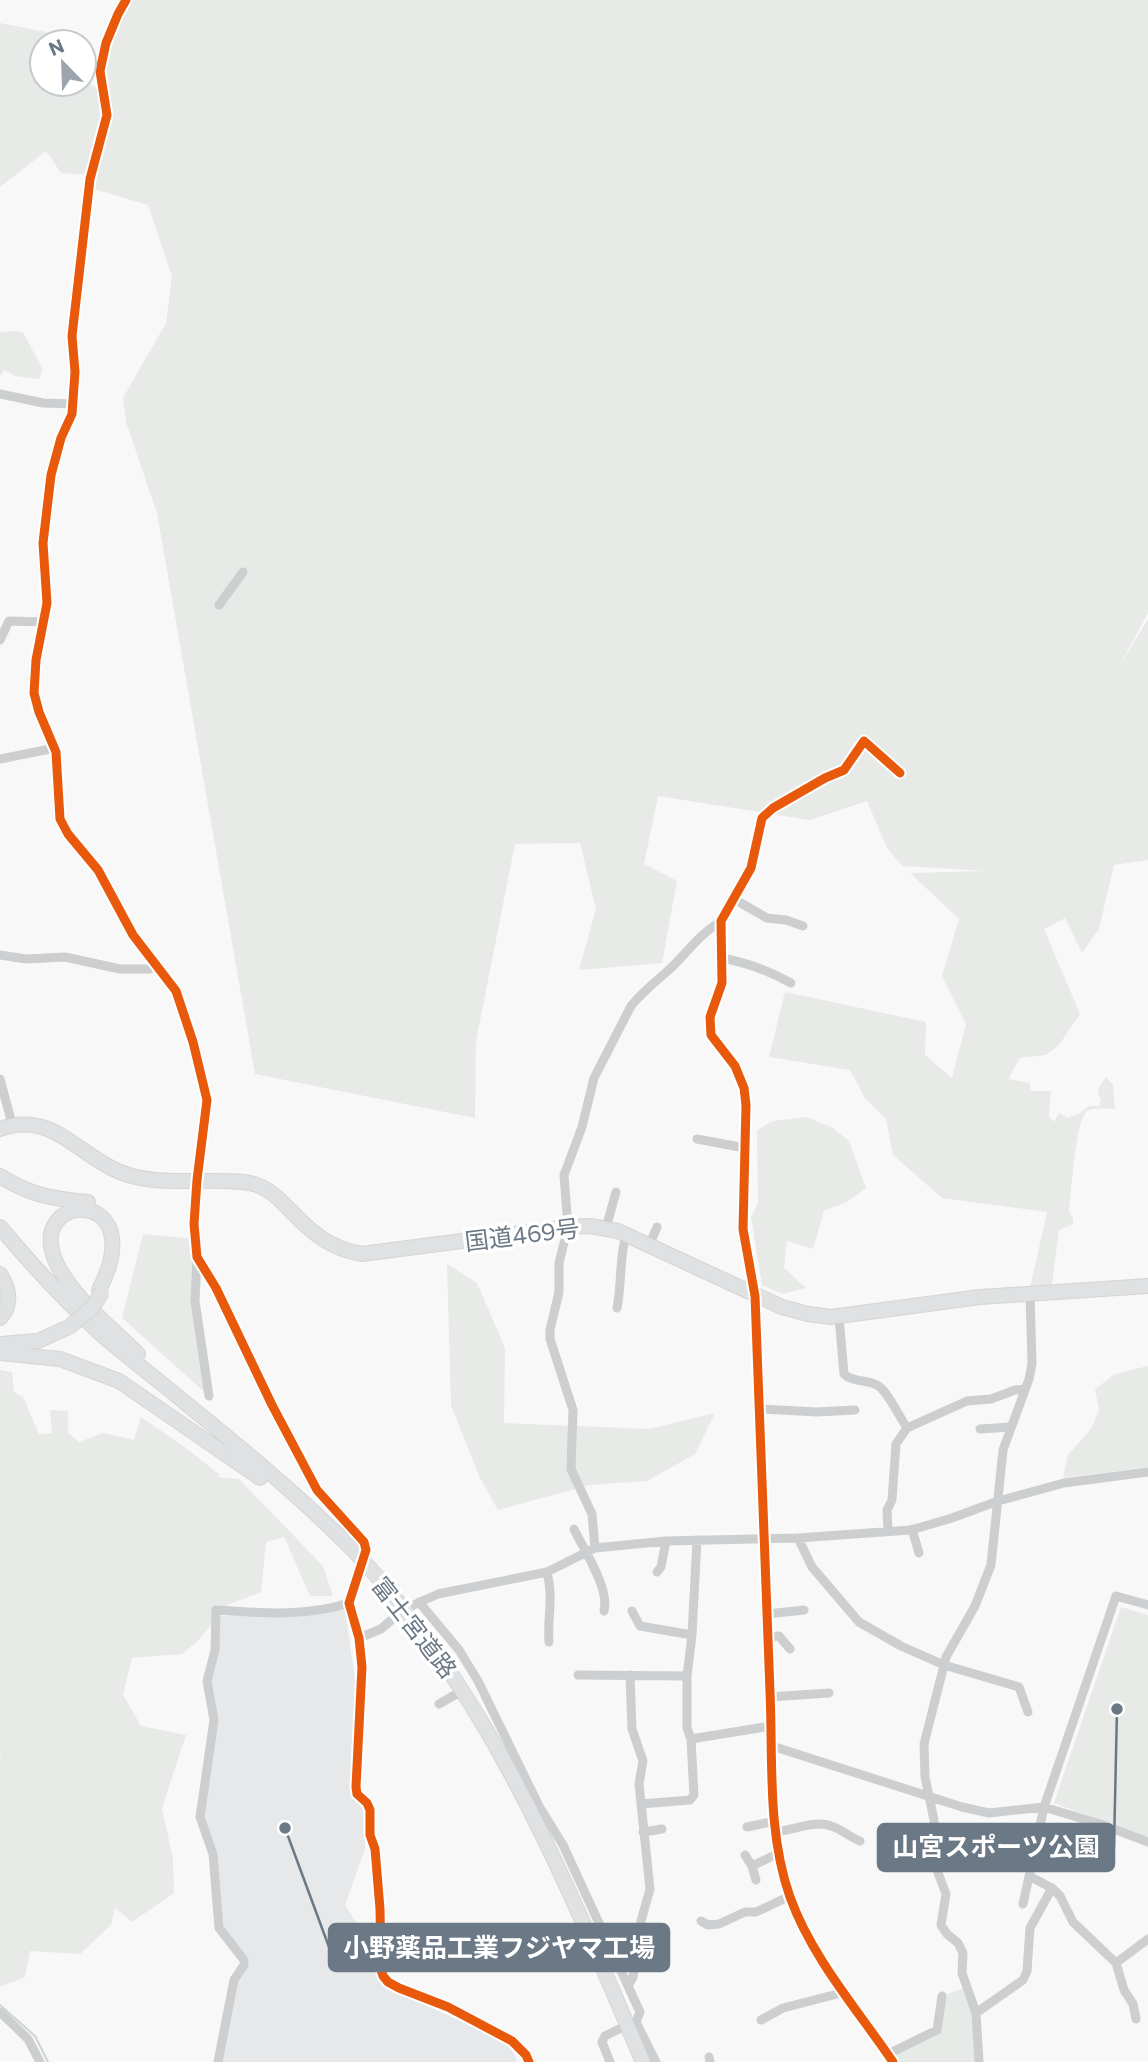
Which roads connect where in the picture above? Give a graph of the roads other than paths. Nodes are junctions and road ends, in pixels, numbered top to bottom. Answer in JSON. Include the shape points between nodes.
{"nodes":[{"id":1,"x":127,"y":0,"type":"edge"},
{"id":2,"x":0,"y":394,"type":"edge"},
{"id":3,"x":73,"y":404,"type":"junction"},
{"id":4,"x":243,"y":572,"type":"dead end"},
{"id":5,"x":219,"y":605,"type":"dead end"},
{"id":6,"x":43,"y":622,"type":"junction"},
{"id":7,"x":0,"y":640,"type":"edge"},
{"id":8,"x":55,"y":748,"type":"junction"},
{"id":9,"x":0,"y":759,"type":"edge"},
{"id":10,"x":900,"y":773,"type":"dead end"},
{"id":11,"x":732,"y":898,"type":"junction"},
{"id":12,"x":721,"y":921,"type":"junction"},
{"id":13,"x":803,"y":926,"type":"dead end"},
{"id":14,"x":0,"y":955,"type":"edge"},
{"id":15,"x":722,"y":958,"type":"junction"},
{"id":16,"x":156,"y":966,"type":"junction"},
{"id":17,"x":791,"y":983,"type":"dead end"},
{"id":18,"x":0,"y":1079,"type":"edge"},
{"id":19,"x":6,"y":1127,"type":"edge"},
{"id":20,"x":697,"y":1139,"type":"dead end"},
{"id":21,"x":745,"y":1148,"type":"junction"},
{"id":22,"x":0,"y":1176,"type":"edge"},
{"id":23,"x":197,"y":1180,"type":"junction"},
{"id":24,"x":616,"y":1192,"type":"dead end"},
{"id":25,"x":0,"y":1227,"type":"edge"},
{"id":26,"x":568,"y":1227,"type":"junction"},
{"id":27,"x":657,"y":1227,"type":"dead end"},
{"id":28,"x":607,"y":1228,"type":"junction"},
{"id":29,"x":626,"y":1235,"type":"junction"},
{"id":30,"x":649,"y":1246,"type":"junction"},
{"id":31,"x":197,"y":1257,"type":"junction"},
{"id":32,"x":0,"y":1274,"type":"edge"},
{"id":33,"x":1148,"y":1286,"type":"edge"},
{"id":34,"x":101,"y":1291,"type":"junction"},
{"id":35,"x":1030,"y":1292,"type":"junction"},
{"id":36,"x":755,"y":1296,"type":"junction"},
{"id":37,"x":617,"y":1308,"type":"dead end"},
{"id":38,"x":839,"y":1317,"type":"junction"},
{"id":39,"x":0,"y":1318,"type":"edge"},
{"id":40,"x":0,"y":1342,"type":"edge"},
{"id":41,"x":0,"y":1353,"type":"edge"},
{"id":42,"x":1025,"y":1390,"type":"junction"},
{"id":43,"x":209,"y":1396,"type":"dead end"},
{"id":44,"x":183,"y":1400,"type":"junction"},
{"id":45,"x":760,"y":1409,"type":"junction"},
{"id":46,"x":855,"y":1410,"type":"dead end"},
{"id":47,"x":1011,"y":1427,"type":"junction"},
{"id":48,"x":906,"y":1428,"type":"junction"},
{"id":49,"x":981,"y":1429,"type":"dead end"},
{"id":50,"x":1148,"y":1472,"type":"edge"},
{"id":51,"x":998,"y":1501,"type":"junction"},
{"id":52,"x":574,"y":1529,"type":"dead end"},
{"id":53,"x":912,"y":1529,"type":"junction"},
{"id":54,"x":888,"y":1531,"type":"junction"},
{"id":55,"x":798,"y":1538,"type":"junction"},
{"id":56,"x":763,"y":1539,"type":"junction"},
{"id":57,"x":697,"y":1540,"type":"junction"},
{"id":58,"x":666,"y":1541,"type":"junction"},
{"id":59,"x":595,"y":1548,"type":"junction"},
{"id":60,"x":359,"y":1550,"type":"junction"},
{"id":61,"x":586,"y":1552,"type":"junction"},
{"id":62,"x":919,"y":1553,"type":"dead end"},
{"id":63,"x":361,"y":1567,"type":"dead end"},
{"id":64,"x":547,"y":1572,"type":"junction"},
{"id":65,"x":657,"y":1572,"type":"dead end"},
{"id":66,"x":349,"y":1603,"type":"junction"},
{"id":67,"x":1148,"y":1605,"type":"edge"},
{"id":68,"x":804,"y":1610,"type":"dead end"},
{"id":69,"x":604,"y":1611,"type":"dead end"},
{"id":70,"x":632,"y":1611,"type":"dead end"},
{"id":71,"x":766,"y":1614,"type":"junction"},
{"id":72,"x":396,"y":1616,"type":"dead end"},
{"id":73,"x":692,"y":1635,"type":"junction"},
{"id":74,"x":768,"y":1637,"type":"junction"},
{"id":75,"x":359,"y":1638,"type":"junction"},
{"id":76,"x":549,"y":1642,"type":"dead end"},
{"id":77,"x":790,"y":1649,"type":"dead end"},
{"id":78,"x":944,"y":1665,"type":"junction"},
{"id":79,"x":578,"y":1675,"type":"dead end"},
{"id":80,"x":630,"y":1675,"type":"junction"},
{"id":81,"x":687,"y":1676,"type":"junction"},
{"id":82,"x":460,"y":1692,"type":"dead end"},
{"id":83,"x":829,"y":1693,"type":"dead end"},
{"id":84,"x":770,"y":1698,"type":"junction"},
{"id":85,"x":439,"y":1704,"type":"dead end"},
{"id":86,"x":1028,"y":1712,"type":"dead end"},
{"id":87,"x":771,"y":1726,"type":"junction"},
{"id":88,"x":691,"y":1739,"type":"junction"},
{"id":89,"x":772,"y":1746,"type":"junction"},
{"id":90,"x":928,"y":1797,"type":"junction"},
{"id":91,"x":641,"y":1804,"type":"junction"},
{"id":92,"x":1044,"y":1807,"type":"junction"},
{"id":93,"x":775,"y":1821,"type":"junction"},
{"id":94,"x":747,"y":1826,"type":"dead end"},
{"id":95,"x":662,"y":1829,"type":"dead end"},
{"id":96,"x":643,"y":1832,"type":"junction"},
{"id":97,"x":776,"y":1832,"type":"junction"},
{"id":98,"x":860,"y":1841,"type":"dead end"},
{"id":99,"x":1148,"y":1842,"type":"edge"},
{"id":100,"x":779,"y":1853,"type":"junction"},
{"id":101,"x":745,"y":1855,"type":"dead end"},
{"id":102,"x":752,"y":1866,"type":"junction"},
{"id":103,"x":1029,"y":1876,"type":"junction"},
{"id":104,"x":756,"y":1880,"type":"dead end"},
{"id":105,"x":1052,"y":1888,"type":"junction"},
{"id":106,"x":790,"y":1896,"type":"junction"},
{"id":107,"x":1023,"y":1904,"type":"dead end"},
{"id":108,"x":701,"y":1921,"type":"dead end"},
{"id":109,"x":1148,"y":1939,"type":"edge"},
{"id":110,"x":1116,"y":1963,"type":"junction"},
{"id":111,"x":628,"y":1986,"type":"junction"},
{"id":112,"x":845,"y":1993,"type":"junction"},
{"id":113,"x":942,"y":1996,"type":"dead end"},
{"id":114,"x":0,"y":2012,"type":"edge"},
{"id":115,"x":976,"y":2013,"type":"junction"},
{"id":116,"x":1136,"y":2019,"type":"dead end"},
{"id":117,"x":761,"y":2020,"type":"dead end"},
{"id":118,"x":620,"y":2029,"type":"dead end"},
{"id":119,"x":891,"y":2058,"type":"edge"},
{"id":120,"x":40,"y":2062,"type":"edge"},
{"id":121,"x":218,"y":2062,"type":"edge"},
{"id":122,"x":529,"y":2062,"type":"edge"},
{"id":123,"x":610,"y":2062,"type":"edge"},
{"id":124,"x":643,"y":2062,"type":"edge"},
{"id":125,"x":656,"y":2062,"type":"edge"},
{"id":126,"x":979,"y":2062,"type":"edge"}],
"edges":[{"from":1,"to":3,"type":"street","via":[[106,43],[100,71],[107,115],[90,178],[82,244],[72,336]]},
{"from":2,"to":3,"type":"street"},
{"from":3,"to":6,"type":"street","via":[[51,475],[43,543],[47,603]]},
{"from":4,"to":5,"type":"street"},
{"from":6,"to":7,"type":"street","via":[[9,621]]},
{"from":6,"to":8,"type":"street","via":[[34,693]]},
{"from":8,"to":9,"type":"street"},
{"from":8,"to":16,"type":"street","via":[[60,819],[98,870],[133,935]]},
{"from":10,"to":11,"type":"street","via":[[864,741],[844,770],[773,808],[762,818],[751,868]]},
{"from":11,"to":12,"type":"street"},
{"from":11,"to":13,"type":"street","via":[[767,919]]},
{"from":12,"to":15,"type":"street"},
{"from":12,"to":26,"type":"street","via":[[702,933],[639,996],[594,1077],[564,1175]]},
{"from":14,"to":16,"type":"street","via":[[65,957],[120,969]]},
{"from":15,"to":17,"type":"street","via":[[750,963]]},
{"from":15,"to":21,"type":"street","via":[[722,983],[710,1017],[712,1035],[735,1066],[744,1088]]},
{"from":16,"to":23,"type":"street","via":[[176,991],[207,1100]]},
{"from":18,"to":19,"type":"street"},
{"from":19,"to":23,"type":"highway","name":"国道469号","via":[[28,1123],[52,1130],[100,1162],[146,1180]]},
{"from":20,"to":21,"type":"street"},
{"from":21,"to":36,"type":"street","via":[[743,1229]]},
{"from":22,"to":34,"type":"highway","via":[[42,1197],[88,1202],[109,1215],[117,1244]]},
{"from":23,"to":26,"type":"highway","name":"国道469号","via":[[259,1185],[320,1239],[362,1254]]},
{"from":23,"to":31,"type":"street"},
{"from":24,"to":28,"type":"street"},
{"from":25,"to":44,"type":"highway","name":"富士宮道路","via":[[100,1333]]},
{"from":26,"to":28,"type":"highway","name":"国道469号"},
{"from":26,"to":59,"type":"street","via":[[550,1339],[573,1410],[571,1469],[592,1514]]},
{"from":27,"to":30,"type":"street"},
{"from":28,"to":29,"type":"highway","name":"国道469号"},
{"from":29,"to":30,"type":"highway","name":"国道469号"},
{"from":29,"to":37,"type":"street"},
{"from":30,"to":36,"type":"highway","name":"国道469号"},
{"from":31,"to":43,"type":"street","via":[[195,1301]]},
{"from":31,"to":60,"type":"street","via":[[317,1490],[364,1542]]},
{"from":32,"to":39,"type":"highway","via":[[9,1299]]},
{"from":33,"to":35,"type":"highway","name":"国道469号"},
{"from":34,"to":40,"type":"highway","bridge":true,"via":[[92,1308],[38,1341]]},
{"from":34,"to":44,"type":"highway","via":[[111,1257],[111,1230],[99,1214],[72,1209],[54,1225],[51,1237],[61,1273]]},
{"from":35,"to":38,"type":"highway","name":"国道469号"},
{"from":35,"to":42,"type":"street","via":[[1032,1364]]},
{"from":36,"to":38,"type":"highway","name":"国道469号","via":[[807,1314]]},
{"from":36,"to":45,"type":"street"},
{"from":38,"to":48,"type":"street","via":[[844,1374],[882,1388]]},
{"from":41,"to":60,"type":"highway","via":[[60,1359],[119,1381]]},
{"from":42,"to":47,"type":"street"},
{"from":42,"to":48,"type":"street","via":[[967,1401]]},
{"from":44,"to":60,"type":"highway","name":"富士宮道路"},
{"from":45,"to":46,"type":"street"},
{"from":45,"to":56,"type":"street"},
{"from":47,"to":49,"type":"street"},
{"from":47,"to":51,"type":"street","via":[[1003,1450]]},
{"from":48,"to":54,"type":"street","via":[[896,1444]]},
{"from":50,"to":51,"type":"street","via":[[1064,1483]]},
{"from":51,"to":53,"type":"street"},
{"from":51,"to":78,"type":"street","via":[[991,1565]]},
{"from":52,"to":61,"type":"street"},
{"from":53,"to":54,"type":"street"},
{"from":53,"to":62,"type":"street"},
{"from":54,"to":55,"type":"street"},
{"from":55,"to":56,"type":"street"},
{"from":55,"to":78,"type":"street","via":[[812,1567],[859,1622]]},
{"from":56,"to":57,"type":"street"},
{"from":56,"to":71,"type":"street"},
{"from":57,"to":58,"type":"street"},
{"from":57,"to":73,"type":"street"},
{"from":58,"to":59,"type":"street"},
{"from":58,"to":65,"type":"street"},
{"from":59,"to":61,"type":"street"},
{"from":60,"to":124,"type":"highway","name":"富士宮道路","via":[[461,1687],[497,1746],[543,1835]]},
{"from":61,"to":64,"type":"street"},
{"from":61,"to":69,"type":"street","via":[[606,1603]]},
{"from":63,"to":66,"type":"street"},
{"from":64,"to":76,"type":"street","via":[[552,1592]]},
{"from":64,"to":111,"type":"street","via":[[438,1594],[415,1604],[459,1650],[563,1845]]},
{"from":66,"to":75,"type":"street"},
{"from":66,"to":121,"type":"street","via":[[282,1614],[216,1610],[208,1681],[214,1720],[200,1817],[213,1854],[219,1928],[244,1960],[234,1980]]},
{"from":67,"to":92,"type":"street","via":[[1116,1595]]},
{"from":68,"to":71,"type":"street"},
{"from":70,"to":73,"type":"street","via":[[640,1626]]},
{"from":71,"to":74,"type":"street"},
{"from":72,"to":75,"type":"street"},
{"from":73,"to":81,"type":"street"},
{"from":74,"to":77,"type":"street","via":[[779,1636]]},
{"from":74,"to":84,"type":"street"},
{"from":75,"to":122,"type":"street","via":[[362,1667],[356,1787],[370,1810],[383,1976],[399,1988],[512,2041]]},
{"from":78,"to":86,"type":"street","via":[[1019,1687]]},
{"from":78,"to":90,"type":"street","via":[[924,1744]]},
{"from":79,"to":80,"type":"street"},
{"from":80,"to":81,"type":"street"},
{"from":80,"to":91,"type":"street","via":[[632,1729],[643,1762]]},
{"from":81,"to":88,"type":"street"},
{"from":82,"to":85,"type":"street"},
{"from":83,"to":84,"type":"street"},
{"from":84,"to":87,"type":"street"},
{"from":87,"to":88,"type":"street"},
{"from":87,"to":89,"type":"street"},
{"from":88,"to":91,"type":"street","via":[[694,1796]]},
{"from":89,"to":90,"type":"street"},
{"from":89,"to":93,"type":"street"},
{"from":90,"to":92,"type":"street","via":[[989,1813]]},
{"from":90,"to":115,"type":"street","via":[[934,1820],[934,1862],[946,1894],[941,1925],[963,1953],[961,1973]]},
{"from":91,"to":96,"type":"street"},
{"from":92,"to":99,"type":"street"},
{"from":92,"to":103,"type":"street"},
{"from":93,"to":94,"type":"street"},
{"from":93,"to":97,"type":"street"},
{"from":95,"to":96,"type":"street"},
{"from":96,"to":111,"type":"street","via":[[650,1889]]},
{"from":97,"to":98,"type":"street","via":[[824,1824]]},
{"from":97,"to":100,"type":"street"},
{"from":100,"to":102,"type":"street"},
{"from":100,"to":106,"type":"street"},
{"from":101,"to":102,"type":"street"},
{"from":102,"to":104,"type":"street"},
{"from":103,"to":105,"type":"street"},
{"from":103,"to":107,"type":"street"},
{"from":105,"to":110,"type":"street","via":[[1073,1922]]},
{"from":105,"to":115,"type":"street","via":[[1030,1928],[1023,1980]]},
{"from":106,"to":108,"type":"street","via":[[719,1924]]},
{"from":106,"to":112,"type":"street","via":[[822,1960]]},
{"from":109,"to":110,"type":"street"},
{"from":110,"to":116,"type":"street"},
{"from":111,"to":125,"type":"street","via":[[640,2012],[636,2022]]},
{"from":112,"to":117,"type":"street","via":[[783,2008]]},
{"from":112,"to":119,"type":"street"},
{"from":113,"to":119,"type":"street","via":[[937,2029]]},
{"from":114,"to":120,"type":"street","via":[[28,2039]]},
{"from":115,"to":126,"type":"street"},
{"from":118,"to":123,"type":"street","via":[[605,2036],[603,2042]]}]}
